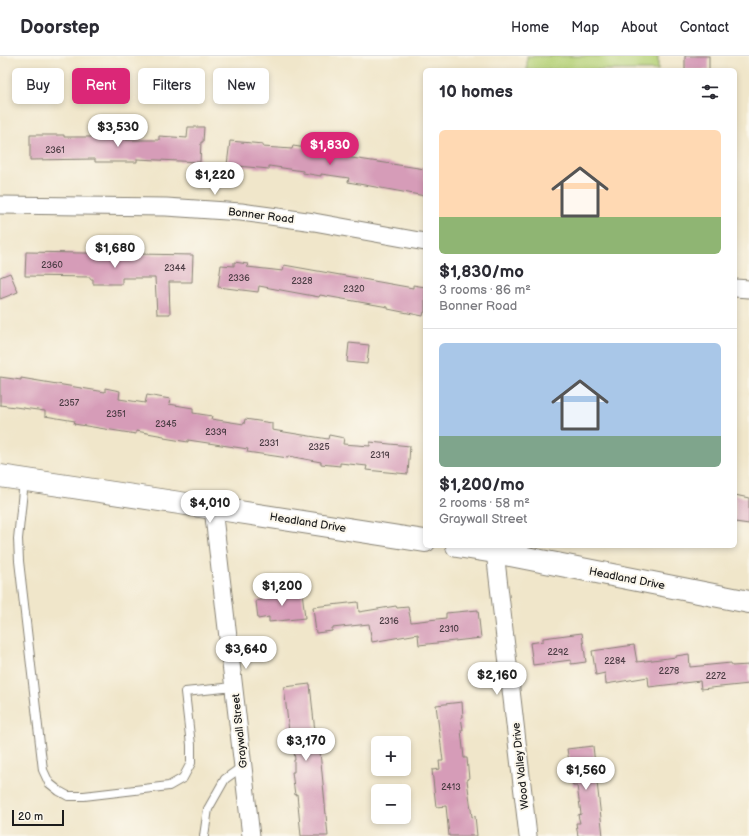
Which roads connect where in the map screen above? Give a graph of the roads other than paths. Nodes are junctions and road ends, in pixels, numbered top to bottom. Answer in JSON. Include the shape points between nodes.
{"nodes":[{"id":1,"x":0,"y":206,"type":"edge"},
{"id":2,"x":423,"y":242,"type":"edge"},
{"id":3,"x":737,"y":288,"type":"edge"},
{"id":4,"x":749,"y":289,"type":"edge"},
{"id":5,"x":0,"y":476,"type":"edge"},
{"id":6,"x":24,"y":480,"type":"junction"},
{"id":7,"x":213,"y":508,"type":"junction"},
{"id":8,"x":423,"y":541,"type":"edge"},
{"id":9,"x":470,"y":548,"type":"edge"},
{"id":10,"x":495,"y":552,"type":"junction"},
{"id":11,"x":749,"y":602,"type":"edge"},
{"id":12,"x":234,"y":687,"type":"junction"},
{"id":13,"x":243,"y":766,"type":"junction"},
{"id":14,"x":204,"y":836,"type":"edge"},
{"id":15,"x":251,"y":836,"type":"edge"},
{"id":16,"x":528,"y":836,"type":"edge"}],
"edges":[{"from":1,"to":2,"type":"street","name":"Bonner Road","via":[[166,207],[241,212]]},
{"from":3,"to":4,"type":"street"},
{"from":5,"to":6,"type":"main road","name":"Headland Drive"},
{"from":6,"to":7,"type":"main road","name":"Headland Drive"},
{"from":6,"to":12,"type":"lane","via":[[18,538],[19,561],[43,770],[50,783],[68,796],[168,786],[183,778],[191,763],[184,692]]},
{"from":7,"to":8,"type":"main road","name":"Headland Drive"},
{"from":7,"to":12,"type":"street","name":"Graywall Street"},
{"from":9,"to":10,"type":"main road","name":"Headland Drive"},
{"from":10,"to":11,"type":"main road","name":"Headland Drive"},
{"from":10,"to":16,"type":"street","name":"Wood Valley Drive"},
{"from":12,"to":13,"type":"street","name":"Graywall Street"},
{"from":13,"to":14,"type":"lane","via":[[225,779],[208,809]]},
{"from":13,"to":15,"type":"street","name":"Graywall Street"}]}
